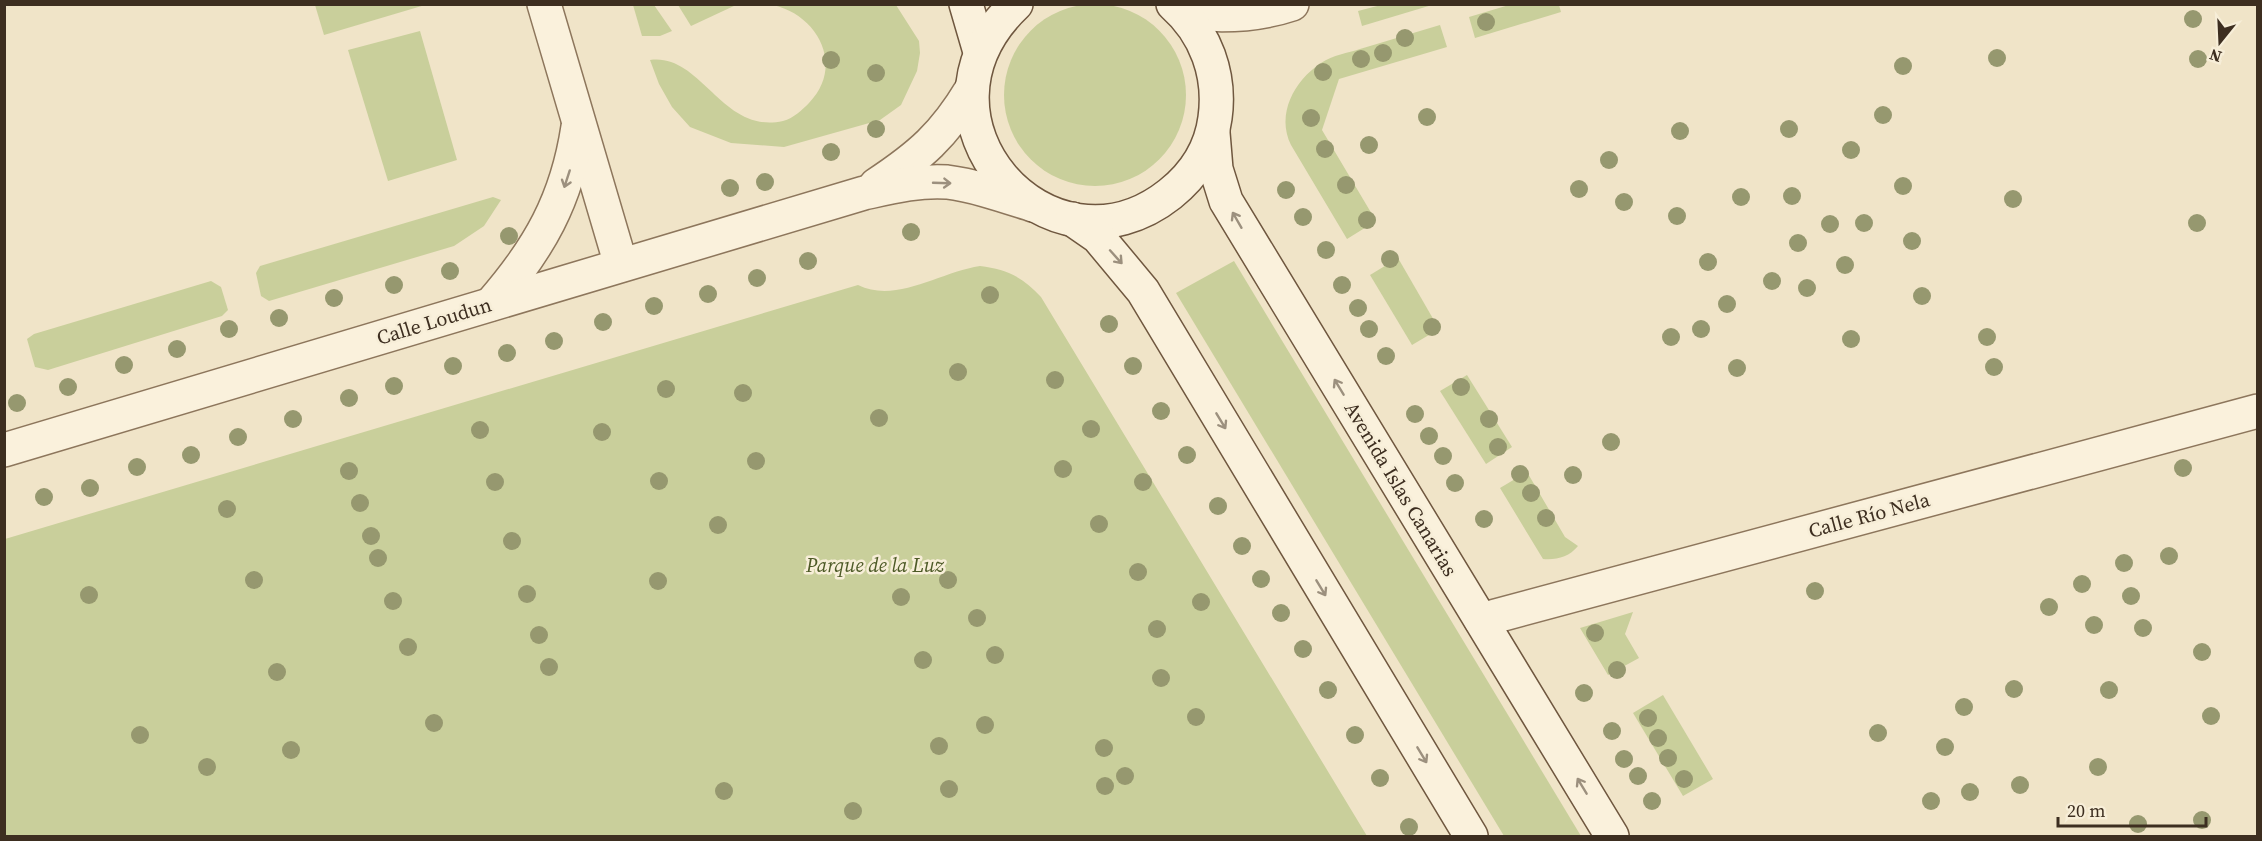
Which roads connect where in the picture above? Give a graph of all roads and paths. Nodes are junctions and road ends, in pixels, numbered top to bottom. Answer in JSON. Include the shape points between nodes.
{"nodes":[{"id":1,"x":544,"y":4,"type":"edge"},
{"id":2,"x":966,"y":4,"type":"edge"},
{"id":3,"x":1016,"y":4,"type":"edge"},
{"id":4,"x":1292,"y":4,"type":"edge"},
{"id":5,"x":1178,"y":8,"type":"edge"},
{"id":6,"x":980,"y":52,"type":"junction"},
{"id":7,"x":971,"y":90,"type":"junction"},
{"id":8,"x":579,"y":122,"type":"junction"},
{"id":9,"x":1213,"y":134,"type":"junction"},
{"id":10,"x":864,"y":193,"type":"junction"},
{"id":11,"x":1033,"y":205,"type":"junction"},
{"id":12,"x":1072,"y":219,"type":"junction"},
{"id":13,"x":621,"y":265,"type":"junction"},
{"id":14,"x":491,"y":304,"type":"junction"},
{"id":15,"x":2258,"y":411,"type":"edge"},
{"id":16,"x":4,"y":450,"type":"edge"},
{"id":17,"x":1481,"y":620,"type":"junction"},
{"id":18,"x":1471,"y":837,"type":"edge"},
{"id":19,"x":1612,"y":837,"type":"edge"}],
"edges":[{"from":1,"to":8,"type":"street"},
{"from":2,"to":6,"type":"street"},
{"from":3,"to":6,"type":"street","via":[[997,22]]},
{"from":4,"to":5,"type":"street","via":[[1245,14],[1211,16]]},
{"from":5,"to":9,"type":"street","via":[[1202,38],[1214,69],[1218,101]]},
{"from":6,"to":7,"type":"street"},
{"from":7,"to":10,"type":"street","name":"Calle Loudun","via":[[951,123],[930,145]]},
{"from":7,"to":11,"type":"street","via":[[980,143],[1011,189]]},
{"from":8,"to":13,"type":"street"},
{"from":8,"to":14,"type":"street","one_way":true,"via":[[573,163],[561,198],[522,268]]},
{"from":9,"to":12,"type":"street","via":[[1201,161],[1182,185],[1159,203],[1131,216],[1102,221]]},
{"from":17,"to":9,"type":"street","name":"Avenida Islas Canarias","one_way":true,"via":[[1226,201],[1215,169]]},
{"from":10,"to":11,"type":"street","name":"Calle Loudun","one_way":true,"via":[[912,183],[945,182]]},
{"from":10,"to":13,"type":"street","name":"Calle Loudun"},
{"from":11,"to":12,"type":"street"},
{"from":12,"to":18,"type":"street","one_way":true,"via":[[1098,237],[1143,291]]},
{"from":13,"to":14,"type":"street","name":"Calle Loudun"},
{"from":14,"to":16,"type":"street","name":"Calle Loudun"},
{"from":15,"to":17,"type":"street","name":"Calle Río Nela"},
{"from":19,"to":17,"type":"street","name":"Avenida Islas Canarias","one_way":true}]}
